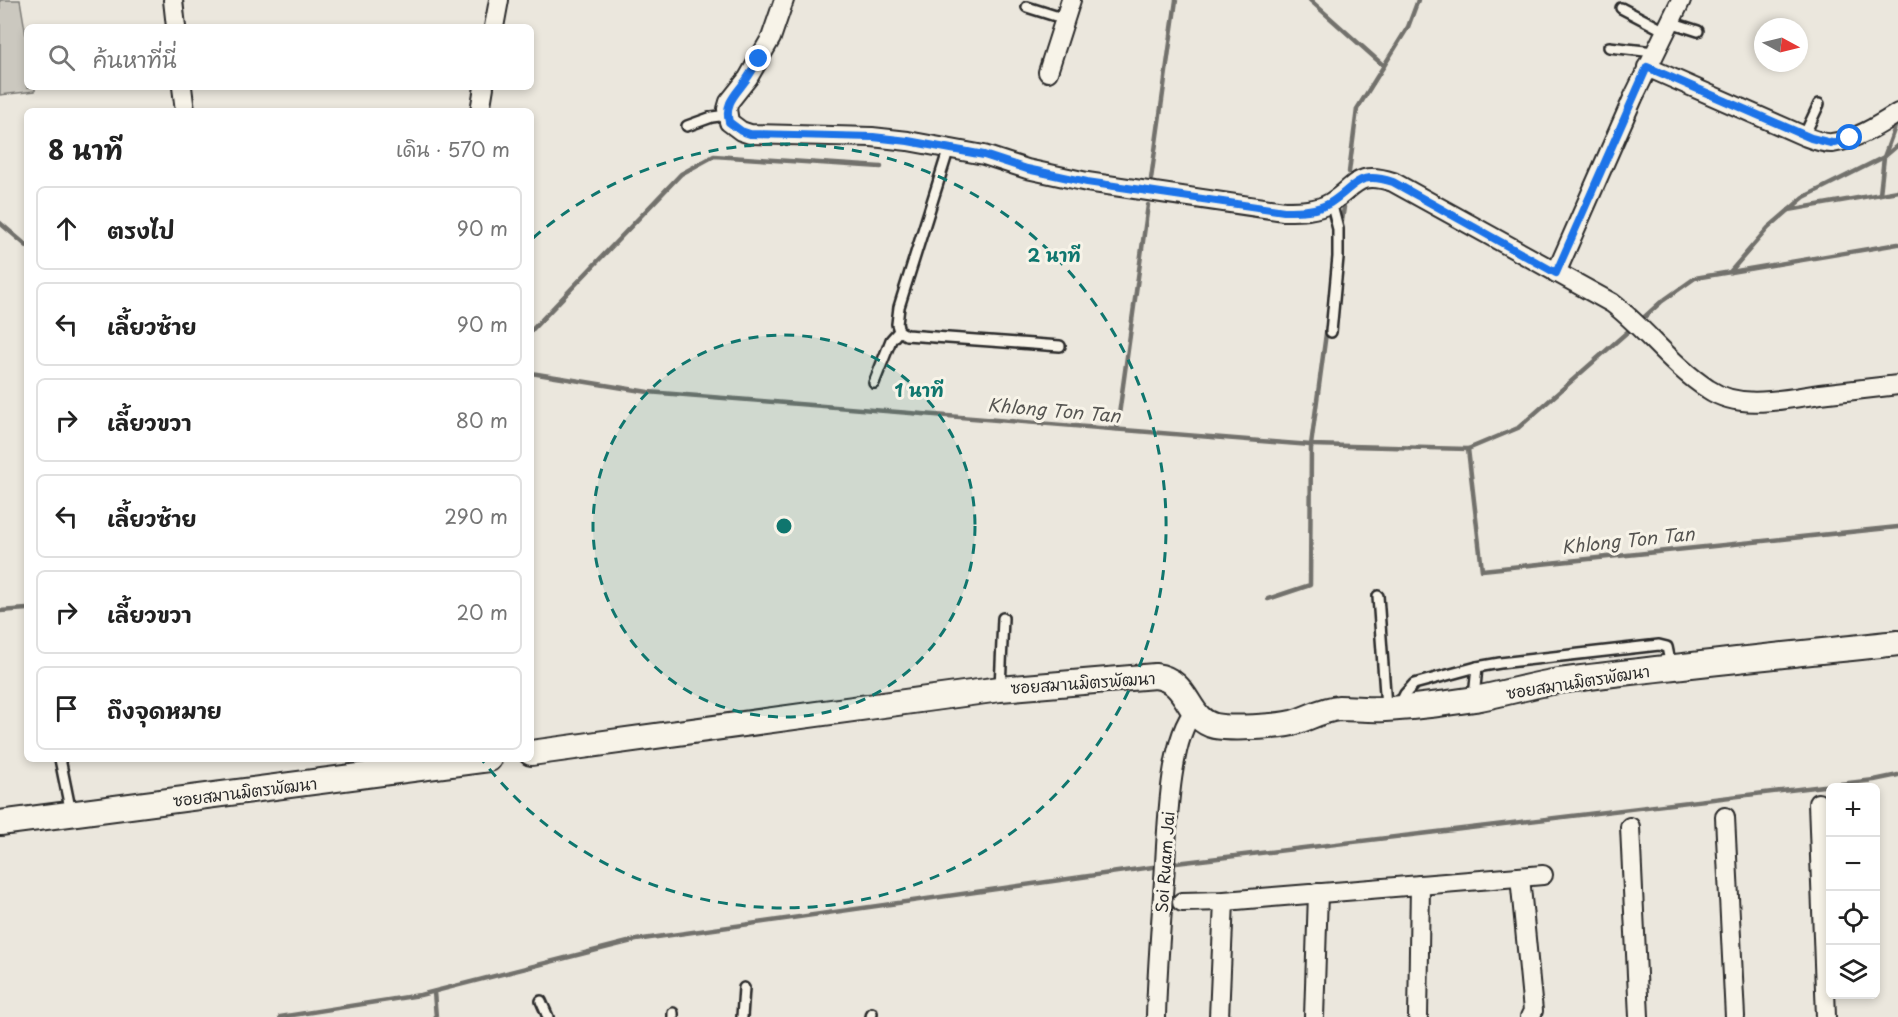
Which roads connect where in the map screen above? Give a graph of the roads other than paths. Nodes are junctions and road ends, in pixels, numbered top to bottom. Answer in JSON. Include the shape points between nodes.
{"nodes":[{"id":1,"x":173,"y":0,"type":"edge"},
{"id":2,"x":499,"y":0,"type":"edge"},
{"id":3,"x":784,"y":0,"type":"edge"},
{"id":4,"x":1071,"y":0,"type":"edge"},
{"id":5,"x":1681,"y":0,"type":"edge"},
{"id":6,"x":1027,"y":7,"type":"dead end"},
{"id":7,"x":1621,"y":8,"type":"dead end"},
{"id":8,"x":1065,"y":19,"type":"junction"},
{"id":9,"x":176,"y":24,"type":"edge"},
{"id":10,"x":495,"y":24,"type":"edge"},
{"id":11,"x":1667,"y":26,"type":"junction"},
{"id":12,"x":1698,"y":31,"type":"dead end"},
{"id":13,"x":1609,"y":47,"type":"dead end"},
{"id":14,"x":1651,"y":60,"type":"junction"},
{"id":15,"x":1048,"y":72,"type":"dead end"},
{"id":16,"x":182,"y":90,"type":"edge"},
{"id":17,"x":484,"y":90,"type":"edge"},
{"id":18,"x":1819,"y":104,"type":"dead end"},
{"id":19,"x":185,"y":108,"type":"edge"},
{"id":20,"x":480,"y":108,"type":"edge"},
{"id":21,"x":1898,"y":113,"type":"edge"},
{"id":22,"x":727,"y":115,"type":"junction"},
{"id":23,"x":687,"y":126,"type":"dead end"},
{"id":24,"x":1804,"y":135,"type":"junction"},
{"id":25,"x":949,"y":148,"type":"junction"},
{"id":26,"x":1331,"y":202,"type":"junction"},
{"id":27,"x":1556,"y":273,"type":"junction"},
{"id":28,"x":899,"y":331,"type":"junction"},
{"id":29,"x":1331,"y":332,"type":"dead end"},
{"id":30,"x":1060,"y":346,"type":"dead end"},
{"id":31,"x":874,"y":383,"type":"dead end"},
{"id":32,"x":1898,"y":385,"type":"edge"},
{"id":33,"x":1378,"y":596,"type":"dead end"},
{"id":34,"x":1003,"y":618,"type":"dead end"},
{"id":35,"x":1898,"y":643,"type":"edge"},
{"id":36,"x":1477,"y":667,"type":"junction"},
{"id":37,"x":1555,"y":670,"type":"junction"},
{"id":38,"x":1000,"y":689,"type":"junction"},
{"id":39,"x":1474,"y":699,"type":"junction"},
{"id":40,"x":1392,"y":709,"type":"junction"},
{"id":41,"x":1194,"y":712,"type":"junction"},
{"id":42,"x":534,"y":753,"type":"edge"},
{"id":43,"x":61,"y":762,"type":"edge"},
{"id":44,"x":467,"y":762,"type":"edge"},
{"id":45,"x":1818,"y":803,"type":"dead end"},
{"id":46,"x":71,"y":813,"type":"junction"},
{"id":47,"x":1725,"y":817,"type":"dead end"},
{"id":48,"x":0,"y":823,"type":"edge"},
{"id":49,"x":1630,"y":827,"type":"dead end"},
{"id":50,"x":1543,"y":875,"type":"dead end"},
{"id":51,"x":1520,"y":877,"type":"junction"},
{"id":52,"x":1420,"y":885,"type":"junction"},
{"id":53,"x":1318,"y":893,"type":"junction"},
{"id":54,"x":1224,"y":901,"type":"junction"},
{"id":55,"x":1182,"y":902,"type":"dead end"},
{"id":56,"x":744,"y":988,"type":"dead end"},
{"id":57,"x":542,"y":1001,"type":"dead end"},
{"id":58,"x":548,"y":1017,"type":"edge"},
{"id":59,"x":742,"y":1017,"type":"edge"},
{"id":60,"x":1156,"y":1017,"type":"edge"},
{"id":61,"x":1219,"y":1017,"type":"edge"},
{"id":62,"x":1314,"y":1017,"type":"edge"},
{"id":63,"x":1418,"y":1017,"type":"edge"},
{"id":64,"x":1530,"y":1017,"type":"edge"},
{"id":65,"x":1638,"y":1017,"type":"edge"},
{"id":66,"x":1735,"y":1017,"type":"edge"},
{"id":67,"x":1826,"y":1017,"type":"edge"}],
"edges":[{"from":1,"to":9,"type":"street"},
{"from":2,"to":10,"type":"street"},
{"from":3,"to":22,"type":"street","via":[[771,38],[729,102]]},
{"from":4,"to":8,"type":"street"},
{"from":5,"to":11,"type":"street"},
{"from":6,"to":8,"type":"lane"},
{"from":7,"to":11,"type":"lane"},
{"from":8,"to":15,"type":"street"},
{"from":11,"to":12,"type":"lane"},
{"from":11,"to":14,"type":"street"},
{"from":13,"to":14,"type":"lane"},
{"from":14,"to":24,"type":"street"},
{"from":14,"to":27,"type":"street"},
{"from":16,"to":19,"type":"street"},
{"from":17,"to":20,"type":"street"},
{"from":18,"to":24,"type":"lane"},
{"from":21,"to":24,"type":"street","via":[[1879,126],[1831,143]]},
{"from":22,"to":23,"type":"lane"},
{"from":22,"to":25,"type":"street","via":[[735,127],[750,134],[873,137]]},
{"from":25,"to":26,"type":"street","via":[[1037,171],[1148,192],[1284,211],[1322,207]]},
{"from":25,"to":28,"type":"lane","via":[[899,307]]},
{"from":26,"to":27,"type":"street","via":[[1353,183],[1382,178]]},
{"from":26,"to":29,"type":"lane","via":[[1338,229]]},
{"from":27,"to":32,"type":"street","via":[[1612,303],[1708,390],[1725,398],[1758,402]]},
{"from":28,"to":30,"type":"lane","via":[[906,335]]},
{"from":28,"to":31,"type":"lane","via":[[891,340]]},
{"from":33,"to":40,"type":"lane"},
{"from":34,"to":38,"type":"lane"},
{"from":35,"to":37,"type":"street","name":"ซอยสมานมิตรพัฒนา","via":[[1672,668]]},
{"from":36,"to":37,"type":"lane"},
{"from":36,"to":39,"type":"lane"},
{"from":36,"to":40,"type":"lane","via":[[1414,684]]},
{"from":37,"to":39,"type":"street","name":"ซอยสมานมิตรพัฒนา"},
{"from":38,"to":41,"type":"street","name":"ซอยสมานมิตรพัฒนา","via":[[1166,677],[1187,698]]},
{"from":38,"to":42,"type":"street","name":"ซอยสมานมิตรพัฒนา"},
{"from":39,"to":40,"type":"street","name":"ซอยสมานมิตรพัฒนา"},
{"from":40,"to":41,"type":"street","name":"ซอยสมานมิตรพัฒนา","via":[[1336,708],[1290,723],[1237,726],[1216,726],[1204,722]]},
{"from":41,"to":60,"type":"street","name":"Soi Ruam Jai","via":[[1177,749],[1170,790]]},
{"from":43,"to":46,"type":"lane"},
{"from":44,"to":46,"type":"street","name":"ซอยสมานมิตรพัฒนา"},
{"from":45,"to":67,"type":"street"},
{"from":46,"to":48,"type":"street","name":"ซอยสมานมิตรพัฒนา"},
{"from":47,"to":66,"type":"street"},
{"from":49,"to":65,"type":"street"},
{"from":50,"to":51,"type":"street"},
{"from":51,"to":52,"type":"street"},
{"from":51,"to":64,"type":"street","via":[[1533,1011]]},
{"from":52,"to":53,"type":"street"},
{"from":52,"to":63,"type":"street"},
{"from":53,"to":54,"type":"street"},
{"from":53,"to":62,"type":"street"},
{"from":54,"to":55,"type":"street"},
{"from":54,"to":61,"type":"street"},
{"from":56,"to":59,"type":"lane"},
{"from":57,"to":58,"type":"lane"}]}
